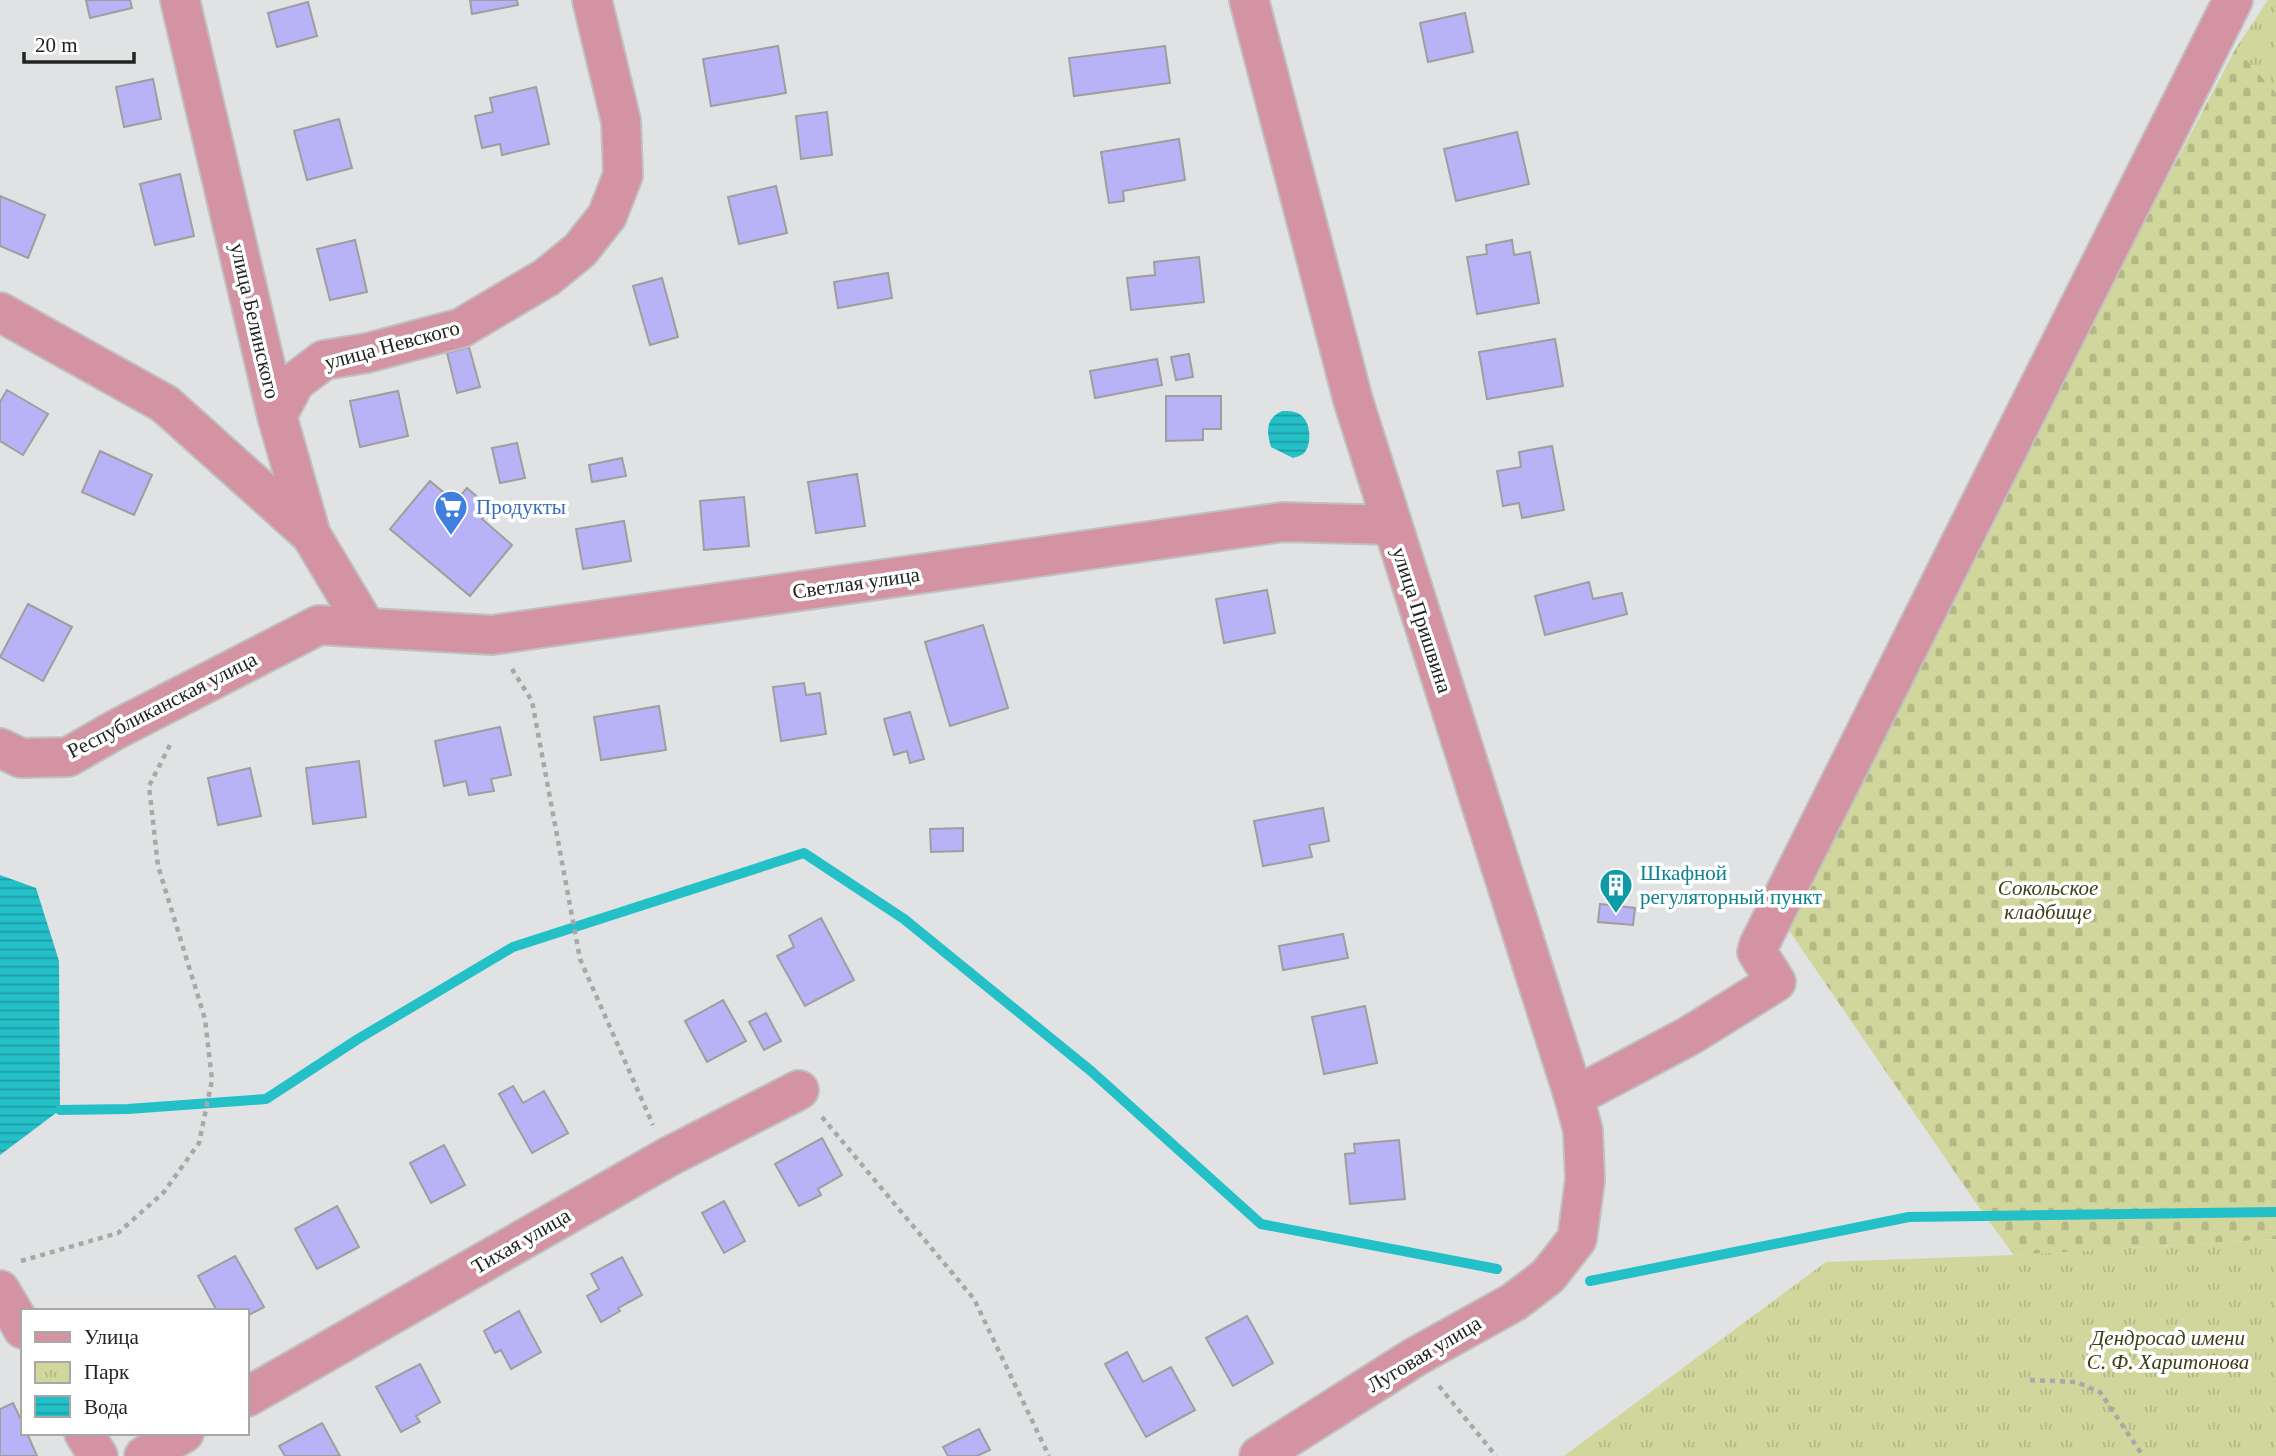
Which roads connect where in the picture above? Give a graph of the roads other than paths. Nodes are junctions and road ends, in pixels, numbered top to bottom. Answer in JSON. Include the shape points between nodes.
{"nodes":[{"id":1,"x":180,"y":0,"type":"edge"},
{"id":2,"x":592,"y":0,"type":"edge"},
{"id":3,"x":1249,"y":0,"type":"edge"},
{"id":4,"x":2233,"y":0,"type":"edge"},
{"id":5,"x":0,"y":312,"type":"edge"},
{"id":6,"x":277,"y":416,"type":"junction"},
{"id":7,"x":1392,"y":525,"type":"junction"},
{"id":8,"x":311,"y":536,"type":"junction"},
{"id":9,"x":319,"y":625,"type":"joint"},
{"id":10,"x":366,"y":627,"type":"junction"},
{"id":11,"x":0,"y":748,"type":"edge"},
{"id":12,"x":799,"y":1090,"type":"road end"},
{"id":13,"x":1574,"y":1097,"type":"junction"},
{"id":14,"x":1577,"y":1239,"type":"joint"},
{"id":15,"x":7,"y":1277,"type":"edge"},
{"id":16,"x":21,"y":1322,"type":"edge"},
{"id":17,"x":248,"y":1396,"type":"edge"},
{"id":18,"x":85,"y":1435,"type":"edge"},
{"id":19,"x":181,"y":1435,"type":"edge"},
{"id":20,"x":97,"y":1456,"type":"edge"},
{"id":21,"x":144,"y":1456,"type":"edge"},
{"id":22,"x":1259,"y":1456,"type":"edge"}],
"edges":[{"from":1,"to":6,"type":"street","name":"улица Белинского"},
{"from":2,"to":6,"type":"street","name":"улица Невского","via":[[621,121],[624,175],[607,216],[580,250],[547,277],[461,328],[324,360],[295,382]]},
{"from":3,"to":7,"type":"street","name":"улица Пришвина","via":[[1353,400]]},
{"from":4,"to":13,"type":"street","via":[[1759,945],[1757,952],[1776,982],[1689,1036]]},
{"from":5,"to":8,"type":"street","via":[[165,404]]},
{"from":6,"to":8,"type":"street","name":"улица Белинского"},
{"from":7,"to":10,"type":"street","name":"Светлая улица","via":[[1283,522],[492,635]]},
{"from":7,"to":13,"type":"street","name":"улица Пришвина"},
{"from":8,"to":10,"type":"street","name":"улица Белинского"},
{"from":9,"to":10,"type":"street","name":"Светлая улица"},
{"from":9,"to":11,"type":"street","name":"Республиканская улица","via":[[68,757],[22,758]]},
{"from":12,"to":17,"type":"street","name":"Тихая улица","via":[[668,1157]]},
{"from":13,"to":14,"type":"street","name":"улица Пришвина","via":[[1583,1131],[1585,1180]]},
{"from":14,"to":22,"type":"street","name":"Луговая улица","via":[[1548,1276],[1514,1302],[1415,1357]]},
{"from":15,"to":16,"type":"street"},
{"from":18,"to":20,"type":"street"},
{"from":19,"to":21,"type":"street"}]}
